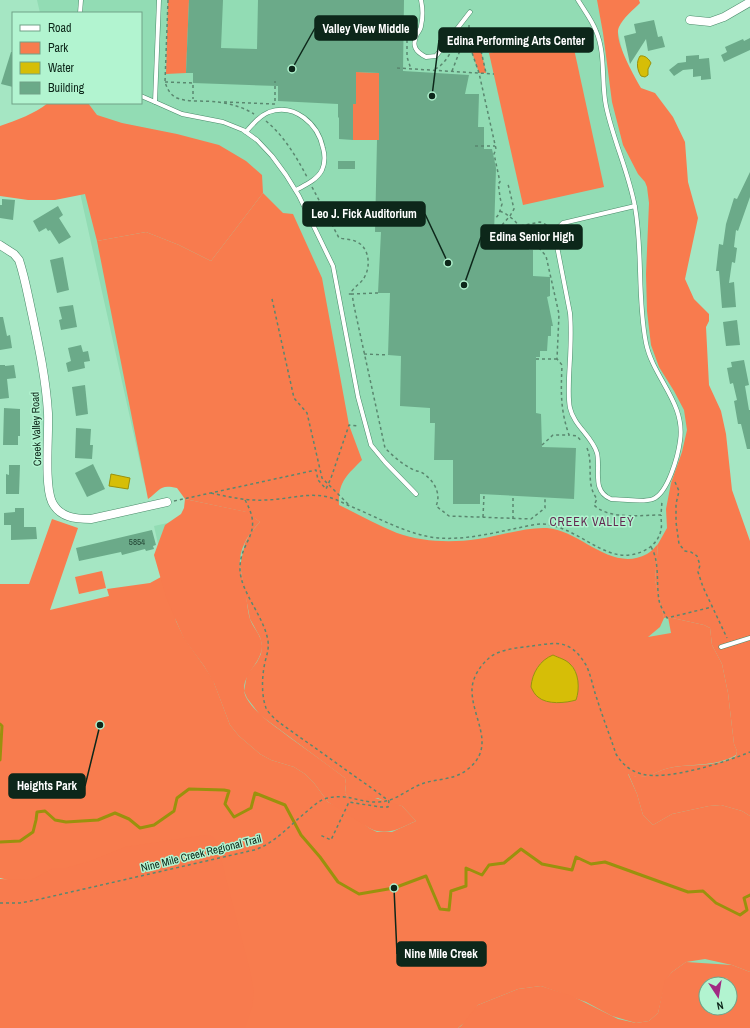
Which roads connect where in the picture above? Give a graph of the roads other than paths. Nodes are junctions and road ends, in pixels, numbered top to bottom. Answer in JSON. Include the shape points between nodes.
{"nodes":[{"id":1,"x":81,"y":0,"type":"edge"},
{"id":2,"x":159,"y":0,"type":"edge"},
{"id":3,"x":421,"y":0,"type":"edge"},
{"id":4,"x":578,"y":0,"type":"edge"},
{"id":5,"x":750,"y":2,"type":"edge"},
{"id":6,"x":80,"y":12,"type":"edge"},
{"id":7,"x":470,"y":12,"type":"dead end"},
{"id":8,"x":690,"y":20,"type":"dead end"},
{"id":9,"x":142,"y":96,"type":"edge"},
{"id":10,"x":155,"y":102,"type":"junction"},
{"id":11,"x":246,"y":132,"type":"junction"},
{"id":12,"x":296,"y":190,"type":"junction"},
{"id":13,"x":635,"y":206,"type":"junction"},
{"id":14,"x":0,"y":245,"type":"edge"},
{"id":15,"x":416,"y":494,"type":"dead end"},
{"id":16,"x":167,"y":502,"type":"road end"},
{"id":17,"x":750,"y":638,"type":"edge"},
{"id":18,"x":720,"y":647,"type":"dead end"}],
"edges":[{"from":1,"to":6,"type":"lane"},
{"from":2,"to":10,"type":"lane"},
{"from":3,"to":7,"type":"lane","via":[[421,28],[414,44],[418,52],[426,58],[436,56]]},
{"from":4,"to":13,"type":"lane","via":[[596,31],[601,49],[606,106]]},
{"from":5,"to":8,"type":"street","via":[[710,22]]},
{"from":9,"to":10,"type":"lane"},
{"from":10,"to":11,"type":"lane","via":[[182,114],[223,122]]},
{"from":11,"to":12,"type":"lane","via":[[272,156]]},
{"from":11,"to":12,"type":"lane","via":[[260,117],[279,110],[299,114],[315,128],[324,152],[322,169],[318,176]]},
{"from":12,"to":15,"type":"lane","via":[[333,266],[358,397],[371,445]]},
{"from":13,"to":13,"type":"lane","via":[[563,223],[556,230],[555,239],[570,313],[569,395],[572,416],[594,446],[598,459],[599,488],[605,496],[652,499],[664,490],[680,441],[681,422],[646,344]]},
{"from":14,"to":16,"type":"street","name":"Creek Valley Road","via":[[19,260],[36,335],[48,414],[49,492],[52,502],[66,516],[82,519]]},
{"from":17,"to":18,"type":"lane"}]}
